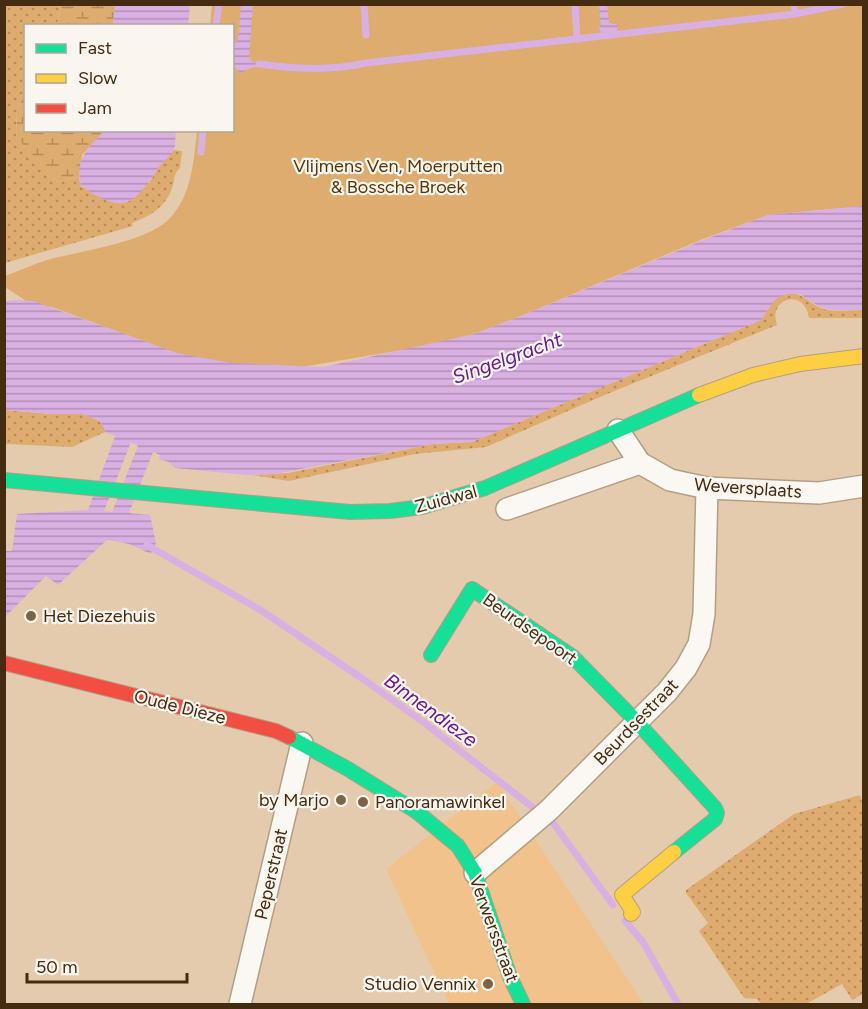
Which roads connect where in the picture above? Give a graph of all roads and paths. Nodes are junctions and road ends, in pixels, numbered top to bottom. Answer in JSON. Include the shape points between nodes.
{"nodes":[{"id":1,"x":864,"y":356,"type":"edge"},
{"id":2,"x":618,"y":430,"type":"junction"},
{"id":3,"x":640,"y":463,"type":"junction"},
{"id":4,"x":4,"y":480,"type":"edge"},
{"id":5,"x":864,"y":486,"type":"edge"},
{"id":6,"x":707,"y":488,"type":"junction"},
{"id":7,"x":507,"y":509,"type":"dead end"},
{"id":8,"x":431,"y":655,"type":"dead end"},
{"id":9,"x":4,"y":663,"type":"edge"},
{"id":10,"x":637,"y":722,"type":"junction"},
{"id":11,"x":302,"y":743,"type":"junction"},
{"id":12,"x":348,"y":769,"type":"joint"},
{"id":13,"x":475,"y":873,"type":"junction"},
{"id":14,"x":631,"y":914,"type":"dead end"},
{"id":15,"x":240,"y":1005,"type":"edge"},
{"id":16,"x":523,"y":1005,"type":"edge"}],
"edges":[{"from":1,"to":2,"type":"street","name":"Zuidwal","via":[[753,375]]},
{"from":2,"to":3,"type":"street","name":"Weversplaats"},
{"from":2,"to":4,"type":"street","name":"Zuidwal","via":[[484,488],[422,507],[390,511],[350,512]]},
{"from":3,"to":6,"type":"street","name":"Weversplaats","via":[[670,480]]},
{"from":3,"to":7,"type":"street"},
{"from":5,"to":6,"type":"street","name":"Weversplaats","via":[[819,493]]},
{"from":6,"to":10,"type":"street","name":"Beurdsestraat","via":[[704,614],[699,644],[667,692]]},
{"from":8,"to":10,"type":"street","name":"Beurdsepoort","via":[[472,589],[573,657]]},
{"from":9,"to":11,"type":"street","name":"Oude Dieze","via":[[276,731]]},
{"from":10,"to":13,"type":"street","name":"Beurdsestraat","via":[[549,810]]},
{"from":10,"to":14,"type":"street","name":"Beurdsepoort","via":[[717,813],[715,819],[622,895]]},
{"from":11,"to":12,"type":"street","name":"Oude Dieze"},
{"from":11,"to":15,"type":"street","name":"Peperstraat"},
{"from":12,"to":13,"type":"street","name":"Verwersstraat","via":[[417,812],[458,846]]},
{"from":13,"to":16,"type":"street","name":"Verwersstraat"}]}
